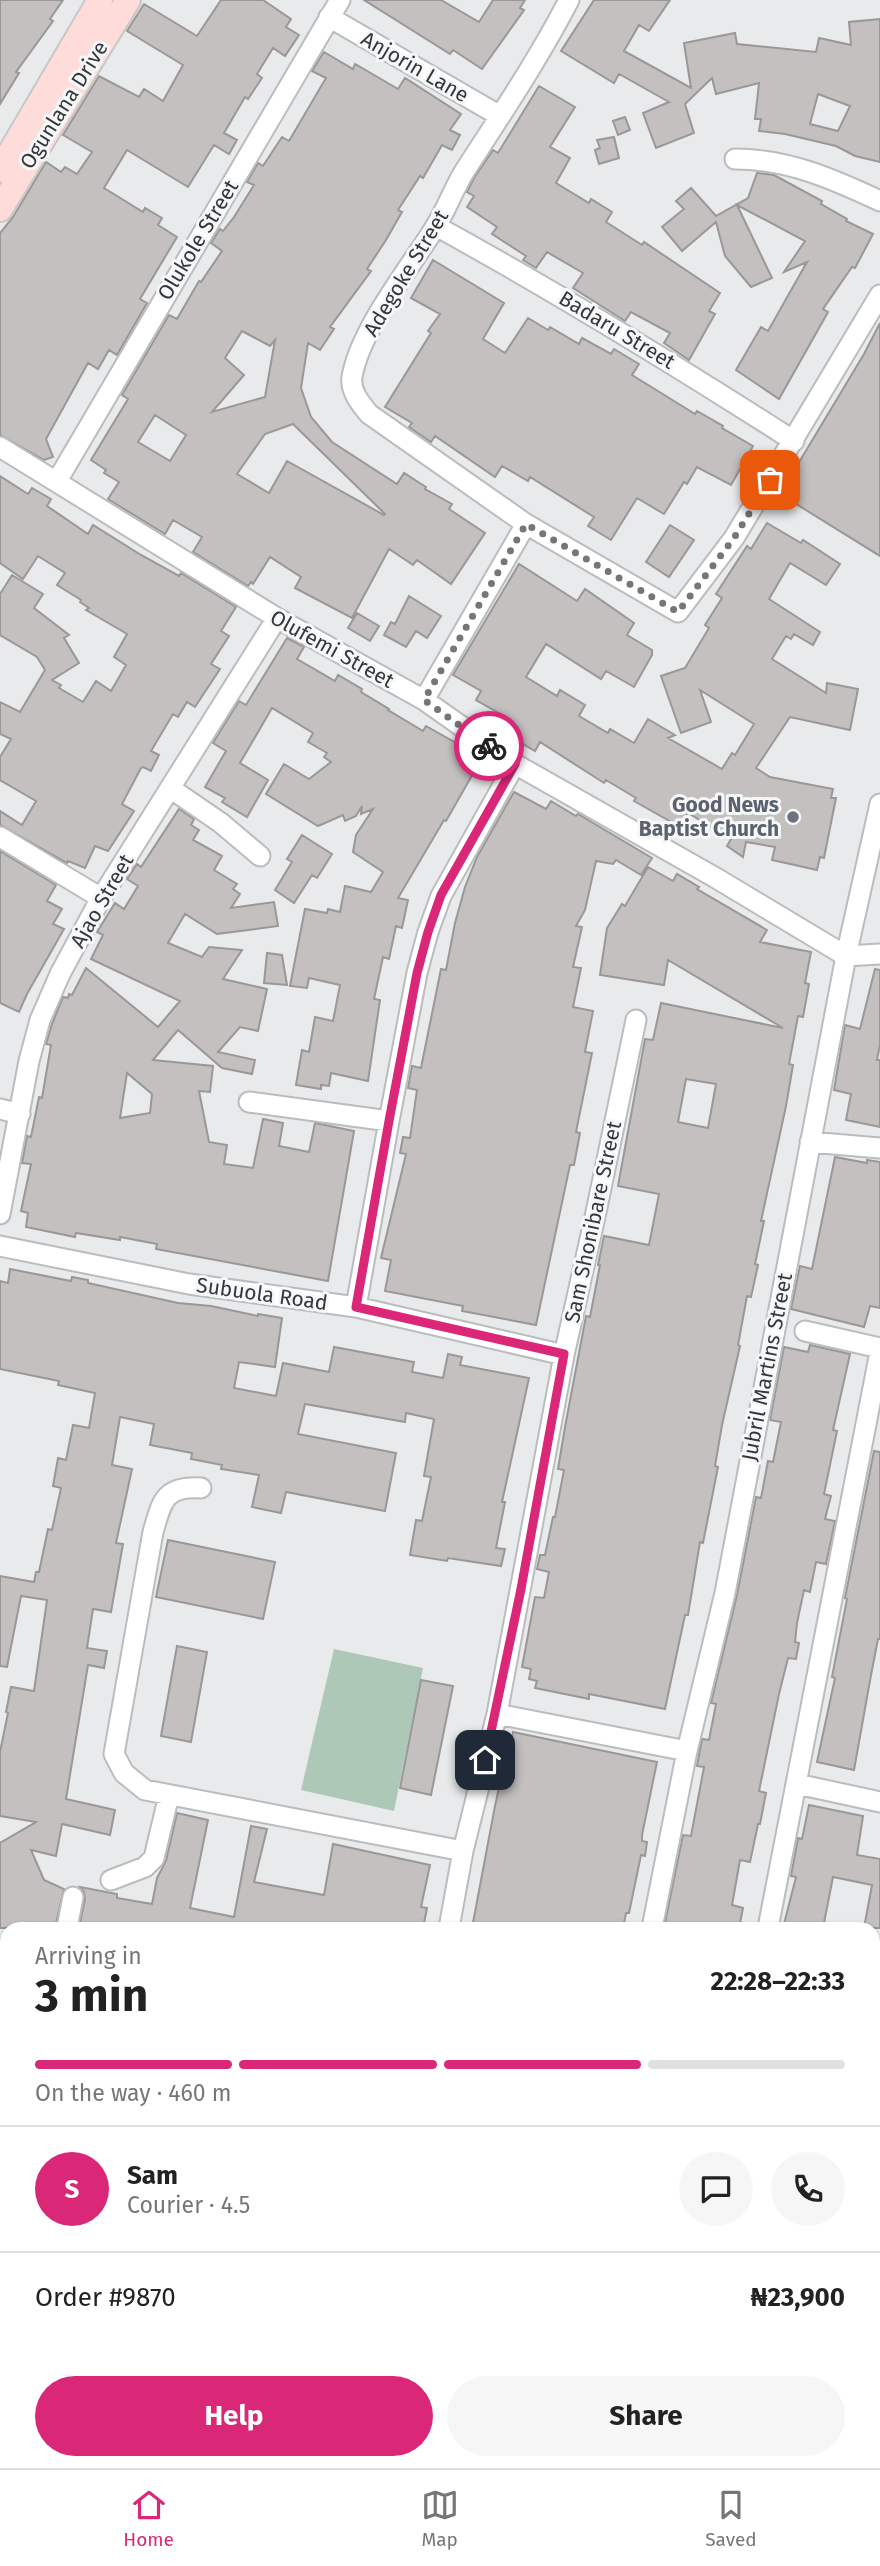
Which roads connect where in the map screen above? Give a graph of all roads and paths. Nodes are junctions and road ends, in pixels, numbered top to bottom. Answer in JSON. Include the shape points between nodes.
{"nodes":[{"id":1,"x":100,"y":0,"type":"edge"},
{"id":2,"x":128,"y":0,"type":"edge"},
{"id":3,"x":340,"y":0,"type":"edge"},
{"id":4,"x":569,"y":0,"type":"edge"},
{"id":5,"x":329,"y":18,"type":"junction"},
{"id":6,"x":500,"y":116,"type":"junction"},
{"id":7,"x":735,"y":159,"type":"dead end"},
{"id":8,"x":0,"y":170,"type":"edge"},
{"id":9,"x":3,"y":199,"type":"edge"},
{"id":10,"x":880,"y":201,"type":"edge"},
{"id":11,"x":436,"y":226,"type":"junction"},
{"id":12,"x":880,"y":295,"type":"edge"},
{"id":13,"x":794,"y":441,"type":"junction"},
{"id":14,"x":0,"y":447,"type":"edge"},
{"id":15,"x":57,"y":481,"type":"junction"},
{"id":16,"x":526,"y":524,"type":"junction"},
{"id":17,"x":277,"y":618,"type":"junction"},
{"id":18,"x":424,"y":700,"type":"junction"},
{"id":19,"x":515,"y":764,"type":"junction"},
{"id":20,"x":170,"y":788,"type":"junction"},
{"id":21,"x":880,"y":804,"type":"edge"},
{"id":22,"x":0,"y":837,"type":"edge"},
{"id":23,"x":260,"y":856,"type":"dead end"},
{"id":24,"x":101,"y":898,"type":"junction"},
{"id":25,"x":880,"y":954,"type":"edge"},
{"id":26,"x":846,"y":956,"type":"junction"},
{"id":27,"x":636,"y":1020,"type":"dead end"},
{"id":28,"x":249,"y":1102,"type":"dead end"},
{"id":29,"x":0,"y":1109,"type":"edge"},
{"id":30,"x":20,"y":1114,"type":"junction"},
{"id":31,"x":389,"y":1121,"type":"junction"},
{"id":32,"x":810,"y":1142,"type":"junction"},
{"id":33,"x":880,"y":1148,"type":"edge"},
{"id":34,"x":0,"y":1214,"type":"edge"},
{"id":35,"x":0,"y":1246,"type":"edge"},
{"id":36,"x":356,"y":1307,"type":"junction"},
{"id":37,"x":806,"y":1331,"type":"dead end"},
{"id":38,"x":880,"y":1350,"type":"edge"},
{"id":39,"x":564,"y":1354,"type":"junction"},
{"id":40,"x":201,"y":1488,"type":"dead end"},
{"id":41,"x":497,"y":1714,"type":"junction"},
{"id":42,"x":687,"y":1751,"type":"junction"},
{"id":43,"x":797,"y":1784,"type":"junction"},
{"id":44,"x":169,"y":1795,"type":"junction"},
{"id":45,"x":880,"y":1802,"type":"edge"},
{"id":46,"x":463,"y":1851,"type":"junction"},
{"id":47,"x":111,"y":1880,"type":"dead end"},
{"id":48,"x":73,"y":1897,"type":"dead end"},
{"id":49,"x":68,"y":1922,"type":"edge"},
{"id":50,"x":450,"y":1922,"type":"edge"},
{"id":51,"x":653,"y":1922,"type":"edge"},
{"id":52,"x":769,"y":1922,"type":"edge"}],
"edges":[{"from":1,"to":8,"type":"main road","name":"Ogunlana Drive"},
{"from":2,"to":9,"type":"main road","name":"Ogunlana Drive"},
{"from":3,"to":5,"type":"street","name":"Olukole Street"},
{"from":4,"to":6,"type":"street","name":"Adegoke Street"},
{"from":5,"to":6,"type":"street","name":"Anjorin Lane"},
{"from":5,"to":15,"type":"street","name":"Olukole Street"},
{"from":6,"to":11,"type":"street","name":"Adegoke Street"},
{"from":7,"to":10,"type":"street","via":[[764,159],[802,168]]},
{"from":11,"to":13,"type":"street","name":"Badaru Street","via":[[654,351]]},
{"from":11,"to":16,"type":"street","name":"Adegoke Street","via":[[362,347],[352,379],[356,398],[369,414]]},
{"from":12,"to":13,"type":"street"},
{"from":13,"to":16,"type":"street","name":"Adegoke Street","via":[[734,538],[678,612]]},
{"from":14,"to":15,"type":"street","name":"Olufemi Street"},
{"from":15,"to":17,"type":"street","name":"Olufemi Street"},
{"from":16,"to":18,"type":"street"},
{"from":17,"to":18,"type":"street","name":"Olufemi Street"},
{"from":17,"to":20,"type":"street","name":"Ajao Street"},
{"from":18,"to":19,"type":"street","name":"Olufemi Street"},
{"from":19,"to":26,"type":"street","name":"Olufemi Street"},
{"from":19,"to":31,"type":"street","via":[[441,895],[417,973]]},
{"from":20,"to":23,"type":"street"},
{"from":20,"to":24,"type":"street","name":"Ajao Street"},
{"from":21,"to":26,"type":"street","name":"Jubril Martins Street"},
{"from":22,"to":24,"type":"street"},
{"from":24,"to":30,"type":"street","name":"Ajao Street","via":[[40,1020]]},
{"from":25,"to":26,"type":"street"},
{"from":26,"to":32,"type":"street","name":"Jubril Martins Street"},
{"from":27,"to":39,"type":"street","name":"Sam Shonibare Street"},
{"from":28,"to":31,"type":"street"},
{"from":29,"to":30,"type":"street"},
{"from":30,"to":34,"type":"street","name":"Ajao Street"},
{"from":31,"to":36,"type":"street"},
{"from":32,"to":33,"type":"street"},
{"from":32,"to":42,"type":"street","name":"Jubril Martins Street","via":[[724,1593]]},
{"from":35,"to":36,"type":"street","name":"Subuola Road","via":[[189,1284]]},
{"from":36,"to":39,"type":"street","name":"Subuola Road"},
{"from":37,"to":38,"type":"street"},
{"from":38,"to":43,"type":"street"},
{"from":39,"to":41,"type":"street","name":"Sam Shonibare Street"},
{"from":40,"to":44,"type":"street","via":[[183,1487],[169,1493],[161,1506],[114,1754],[124,1773],[145,1790]]},
{"from":41,"to":42,"type":"street"},
{"from":41,"to":46,"type":"street","name":"Sam Shonibare Street"},
{"from":42,"to":51,"type":"street","name":"Jubril Martins Street"},
{"from":43,"to":45,"type":"street"},
{"from":43,"to":52,"type":"street"},
{"from":44,"to":46,"type":"street"},
{"from":44,"to":47,"type":"street","via":[[154,1858],[145,1867]]},
{"from":46,"to":50,"type":"street","name":"Sam Shonibare Street"},
{"from":48,"to":49,"type":"street"}]}
